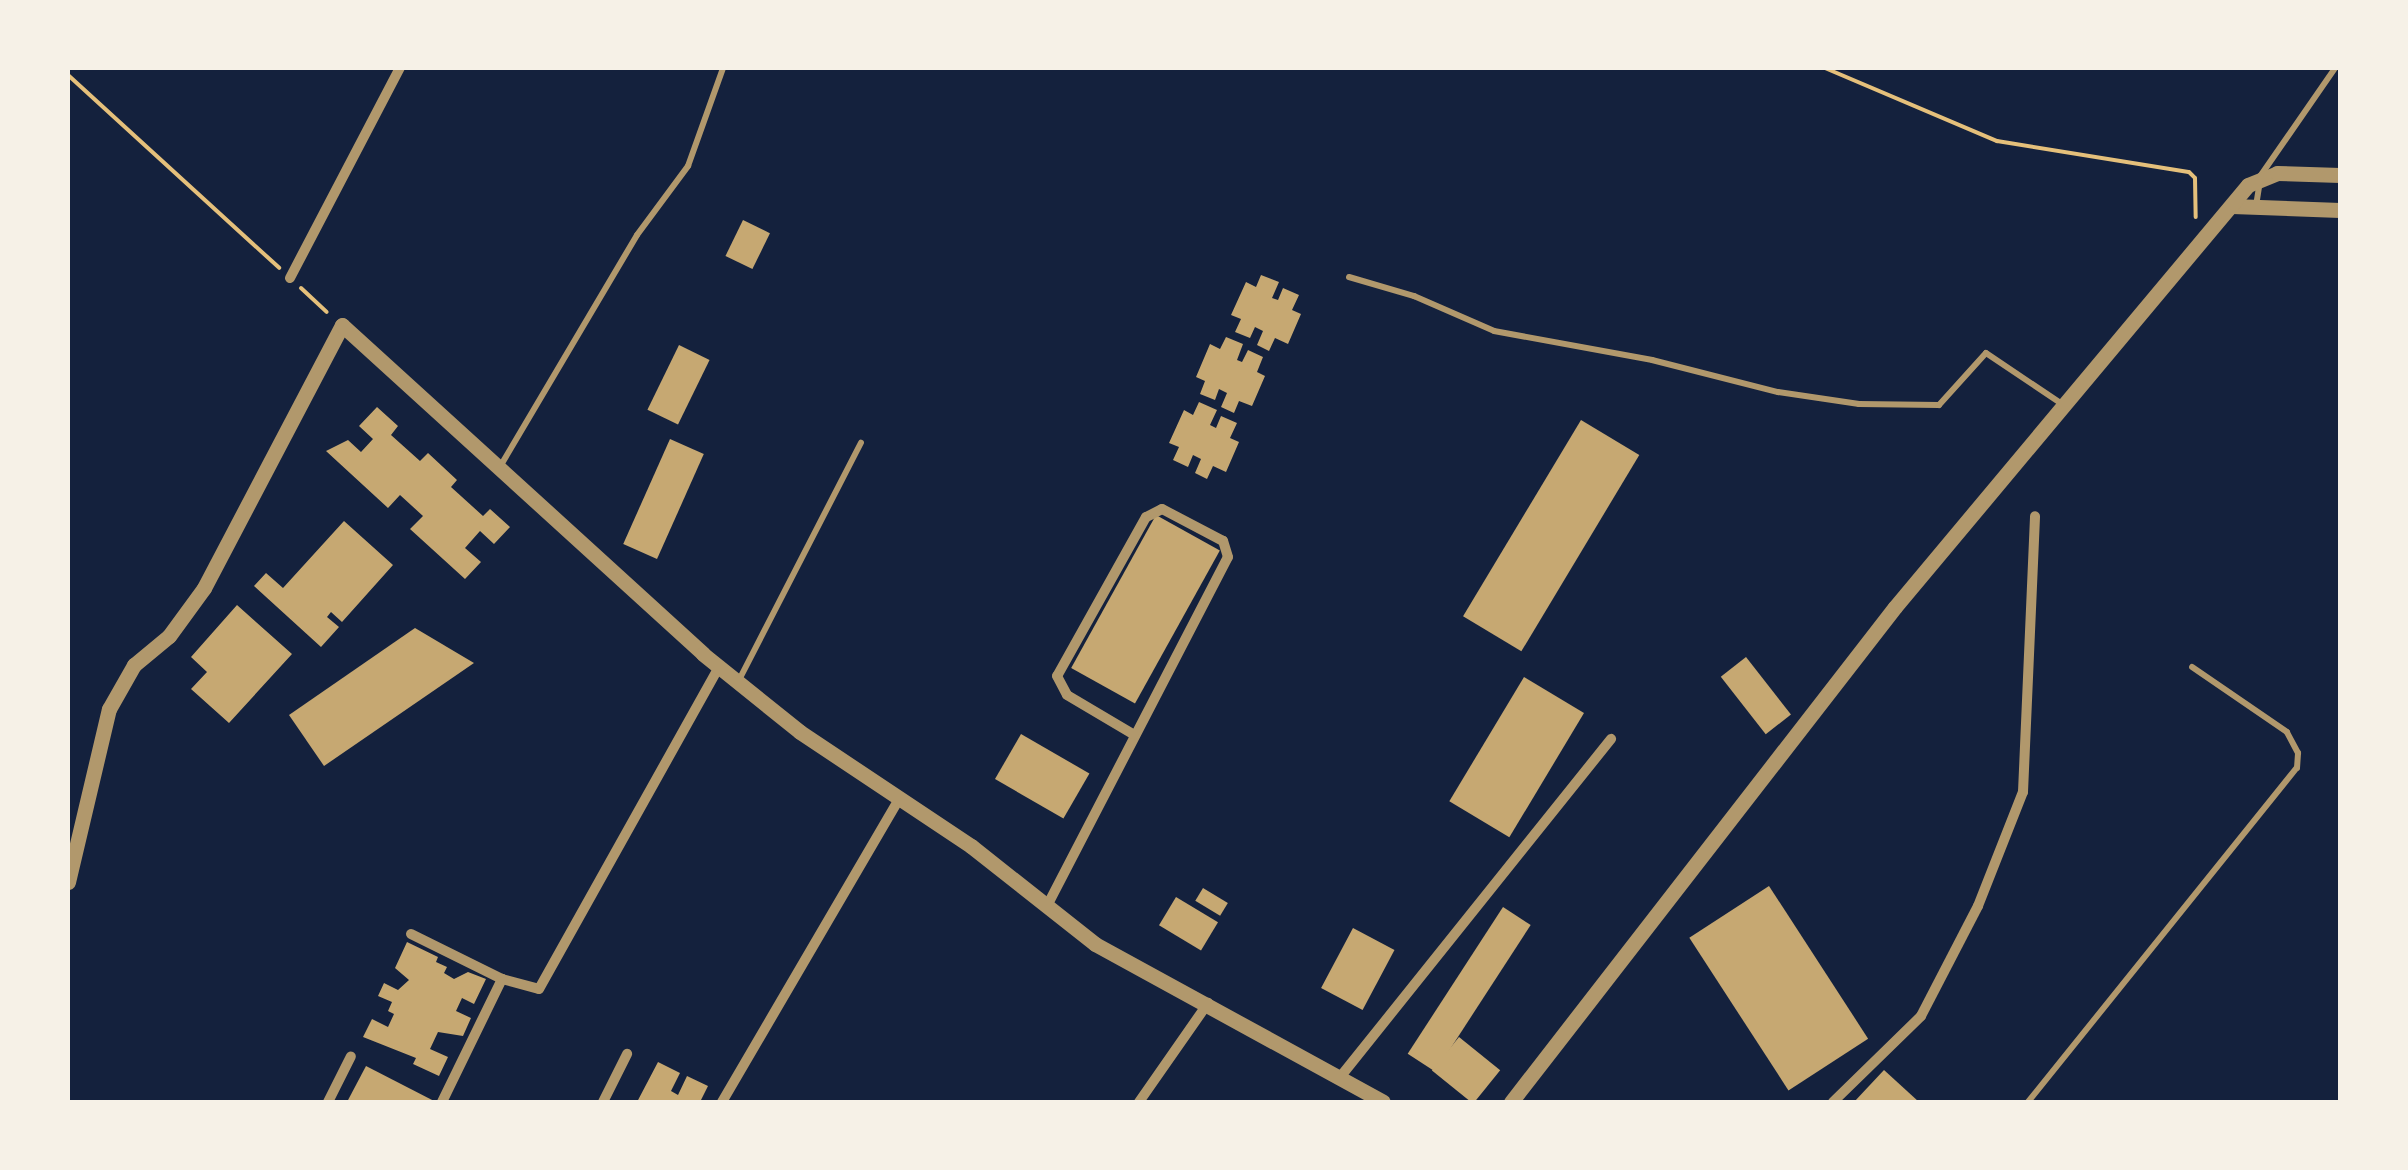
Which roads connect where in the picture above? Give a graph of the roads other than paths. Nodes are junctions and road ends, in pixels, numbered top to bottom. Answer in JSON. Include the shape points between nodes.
{"nodes":[{"id":1,"x":400,"y":68,"type":"edge"},
{"id":2,"x":723,"y":68,"type":"edge"},
{"id":3,"x":2335,"y":68,"type":"edge"},
{"id":4,"x":2261,"y":175,"type":"junction"},
{"id":5,"x":2340,"y":175,"type":"edge"},
{"id":6,"x":2232,"y":206,"type":"junction"},
{"id":7,"x":2256,"y":206,"type":"junction"},
{"id":8,"x":2340,"y":210,"type":"edge"},
{"id":9,"x":290,"y":278,"type":"road end"},
{"id":10,"x":1349,"y":278,"type":"dead end"},
{"id":11,"x":2064,"y":406,"type":"junction"},
{"id":12,"x":861,"y":443,"type":"dead end"},
{"id":13,"x":501,"y":466,"type":"junction"},
{"id":14,"x":2035,"y":516,"type":"dead end"},
{"id":15,"x":720,"y":667,"type":"junction"},
{"id":16,"x":2192,"y":668,"type":"dead end"},
{"id":17,"x":738,"y":682,"type":"junction"},
{"id":18,"x":1133,"y":734,"type":"junction"},
{"id":19,"x":1611,"y":739,"type":"dead end"},
{"id":20,"x":900,"y":798,"type":"junction"},
{"id":21,"x":68,"y":882,"type":"edge"},
{"id":22,"x":1046,"y":906,"type":"junction"},
{"id":23,"x":411,"y":934,"type":"dead end"},
{"id":24,"x":502,"y":978,"type":"junction"},
{"id":25,"x":1208,"y":1004,"type":"junction"},
{"id":26,"x":628,"y":1054,"type":"dead end"},
{"id":27,"x":351,"y":1056,"type":"dead end"},
{"id":28,"x":1341,"y":1076,"type":"junction"},
{"id":29,"x":328,"y":1102,"type":"edge"},
{"id":30,"x":442,"y":1102,"type":"edge"},
{"id":31,"x":603,"y":1102,"type":"edge"},
{"id":32,"x":722,"y":1102,"type":"edge"},
{"id":33,"x":1139,"y":1102,"type":"edge"},
{"id":34,"x":1383,"y":1102,"type":"edge"},
{"id":35,"x":1511,"y":1102,"type":"edge"},
{"id":36,"x":1833,"y":1102,"type":"edge"},
{"id":37,"x":2028,"y":1102,"type":"edge"}],
"edges":[{"from":1,"to":9,"type":"street"},
{"from":2,"to":13,"type":"lane","via":[[688,166],[637,235]]},
{"from":3,"to":4,"type":"lane"},
{"from":4,"to":5,"type":"street"},
{"from":4,"to":6,"type":"street"},
{"from":4,"to":7,"type":"lane"},
{"from":6,"to":7,"type":"street"},
{"from":6,"to":11,"type":"street"},
{"from":7,"to":8,"type":"street"},
{"from":10,"to":11,"type":"lane","via":[[1414,296],[1494,331],[1859,404],[1939,405],[1986,353]]},
{"from":11,"to":35,"type":"street","via":[[1895,606]]},
{"from":12,"to":17,"type":"lane"},
{"from":13,"to":15,"type":"street"},
{"from":13,"to":21,"type":"street","via":[[342,325],[204,588],[169,636],[134,665],[109,709]]},
{"from":14,"to":36,"type":"street","via":[[2023,792],[1978,906],[1921,1016]]},
{"from":15,"to":17,"type":"street"},
{"from":15,"to":24,"type":"street","via":[[546,982],[530,989]]},
{"from":16,"to":37,"type":"lane","via":[[2287,732],[2298,753],[2296,768]]},
{"from":17,"to":20,"type":"street"},
{"from":18,"to":18,"type":"street","via":[[1067,695],[1057,676],[1146,518],[1162,509],[1223,541],[1228,557]]},
{"from":18,"to":22,"type":"street"},
{"from":19,"to":28,"type":"street"},
{"from":20,"to":22,"type":"street"},
{"from":20,"to":32,"type":"street"},
{"from":22,"to":25,"type":"street","via":[[1095,944]]},
{"from":23,"to":24,"type":"street"},
{"from":24,"to":30,"type":"street"},
{"from":25,"to":28,"type":"street"},
{"from":25,"to":33,"type":"street"},
{"from":26,"to":31,"type":"street"},
{"from":27,"to":29,"type":"street"},
{"from":28,"to":34,"type":"street"}]}
